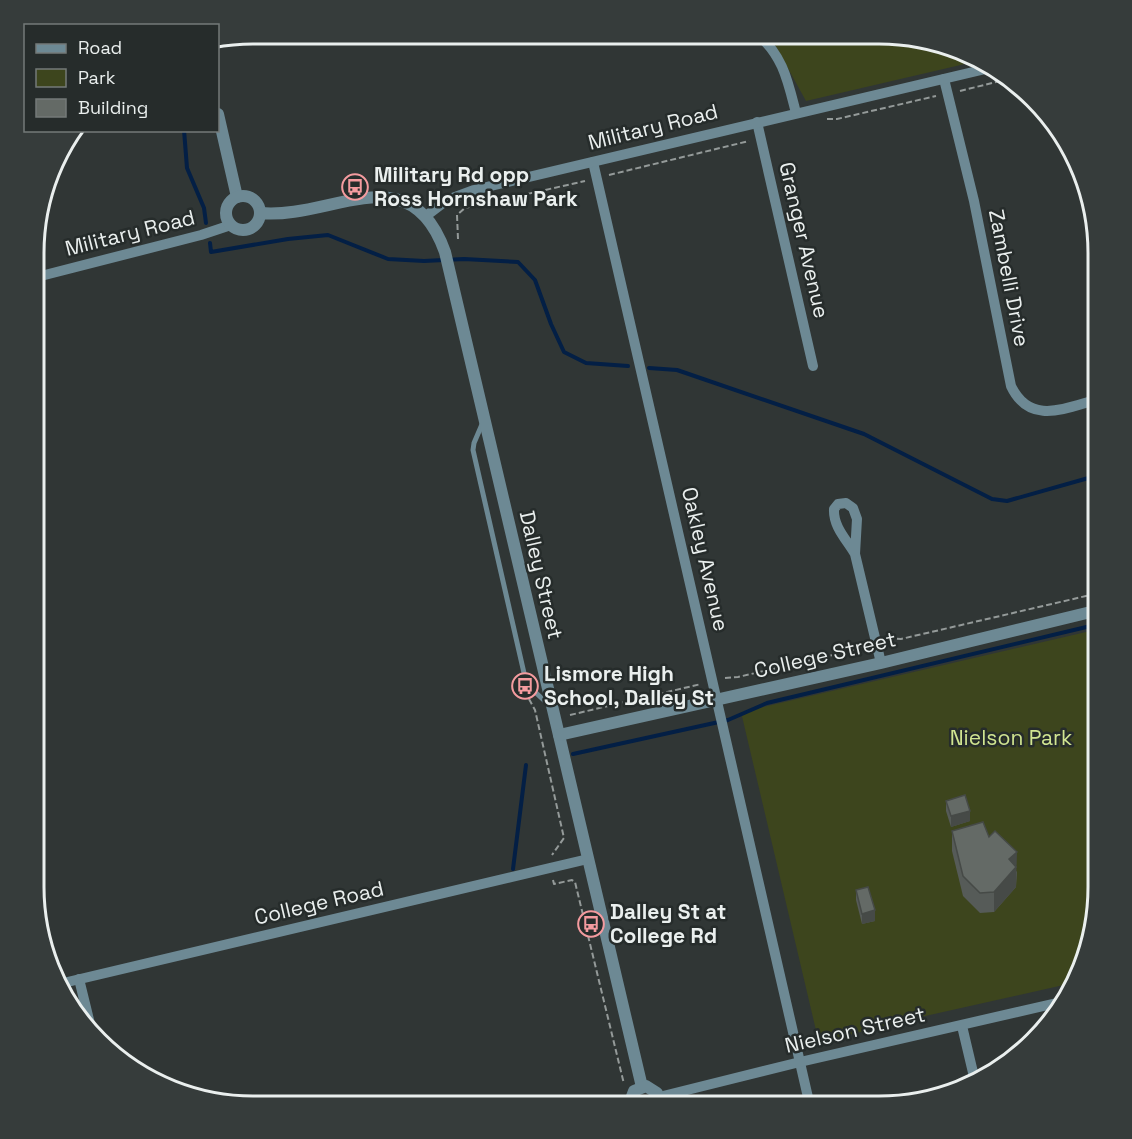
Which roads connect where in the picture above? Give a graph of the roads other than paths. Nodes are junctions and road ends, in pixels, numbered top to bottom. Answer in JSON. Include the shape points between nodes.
{"nodes":[{"id":1,"x":769,"y":44,"type":"edge"},
{"id":2,"x":981,"y":70,"type":"edge"},
{"id":3,"x":944,"y":79,"type":"junction"},
{"id":4,"x":796,"y":112,"type":"junction"},
{"id":5,"x":219,"y":118,"type":"edge"},
{"id":6,"x":757,"y":122,"type":"junction"},
{"id":7,"x":593,"y":162,"type":"junction"},
{"id":8,"x":237,"y":197,"type":"junction"},
{"id":9,"x":260,"y":213,"type":"junction"},
{"id":10,"x":426,"y":216,"type":"junction"},
{"id":11,"x":231,"y":225,"type":"junction"},
{"id":12,"x":44,"y":275,"type":"edge"},
{"id":13,"x":813,"y":366,"type":"dead end"},
{"id":14,"x":1088,"y":402,"type":"edge"},
{"id":15,"x":485,"y":420,"type":"junction"},
{"id":16,"x":855,"y":555,"type":"dead end"},
{"id":17,"x":1088,"y":613,"type":"edge"},
{"id":18,"x":881,"y":663,"type":"junction"},
{"id":19,"x":717,"y":699,"type":"junction"},
{"id":20,"x":553,"y":708,"type":"junction"},
{"id":21,"x":559,"y":735,"type":"junction"},
{"id":22,"x":588,"y":859,"type":"junction"},
{"id":23,"x":80,"y":979,"type":"junction"},
{"id":24,"x":67,"y":982,"type":"edge"},
{"id":25,"x":1052,"y":1004,"type":"edge"},
{"id":26,"x":88,"y":1016,"type":"edge"},
{"id":27,"x":962,"y":1026,"type":"junction"},
{"id":28,"x":800,"y":1062,"type":"junction"},
{"id":29,"x":973,"y":1073,"type":"edge"},
{"id":30,"x":642,"y":1087,"type":"junction"},
{"id":31,"x":632,"y":1095,"type":"edge"},
{"id":32,"x":655,"y":1095,"type":"edge"},
{"id":33,"x":680,"y":1095,"type":"edge"},
{"id":34,"x":808,"y":1095,"type":"edge"}],
"edges":[{"from":1,"to":4,"type":"street","via":[[785,71]]},
{"from":2,"to":3,"type":"street","name":"Military Road"},
{"from":3,"to":4,"type":"street","name":"Military Road"},
{"from":3,"to":14,"type":"street","name":"Zambelli Drive","via":[[974,201],[1011,386],[1020,401],[1035,411],[1050,412]]},
{"from":4,"to":6,"type":"street","name":"Military Road"},
{"from":5,"to":8,"type":"street"},
{"from":6,"to":7,"type":"street","name":"Military Road"},
{"from":6,"to":13,"type":"street","name":"Granger Avenue"},
{"from":7,"to":10,"type":"street","name":"Military Road","via":[[474,190],[447,200]]},
{"from":7,"to":19,"type":"street","name":"Oakley Avenue"},
{"from":8,"to":9,"type":"street","via":[[253,199]]},
{"from":8,"to":11,"type":"street","via":[[227,206],[226,216]]},
{"from":9,"to":10,"type":"street","via":[[291,213],[376,196],[403,201]]},
{"from":9,"to":11,"type":"street","via":[[252,227],[241,229]]},
{"from":10,"to":15,"type":"street","name":"Dalley Street","via":[[445,252]]},
{"from":11,"to":12,"type":"street","name":"Military Road"},
{"from":15,"to":20,"type":"street","name":"Dalley Street"},
{"from":15,"to":20,"type":"lane","via":[[473,450],[524,673],[534,691]]},
{"from":16,"to":18,"type":"street"},
{"from":17,"to":18,"type":"street","name":"College Street"},
{"from":18,"to":19,"type":"street","name":"College Street"},
{"from":19,"to":21,"type":"street","name":"College Street"},
{"from":19,"to":28,"type":"street","name":"Oakley Avenue"},
{"from":20,"to":21,"type":"street","name":"Dalley Street"},
{"from":21,"to":22,"type":"street","name":"Dalley Street"},
{"from":22,"to":23,"type":"street","name":"College Road"},
{"from":22,"to":30,"type":"street","name":"Dalley Street"},
{"from":23,"to":24,"type":"street","name":"College Road"},
{"from":23,"to":26,"type":"street"},
{"from":25,"to":27,"type":"street","name":"Nielson Street"},
{"from":27,"to":28,"type":"street","name":"Nielson Street"},
{"from":27,"to":29,"type":"street"},
{"from":28,"to":33,"type":"street","name":"Nielson Street"},
{"from":28,"to":34,"type":"street","name":"Oakley Avenue"},
{"from":30,"to":31,"type":"street"},
{"from":30,"to":32,"type":"street","via":[[651,1088]]}]}
